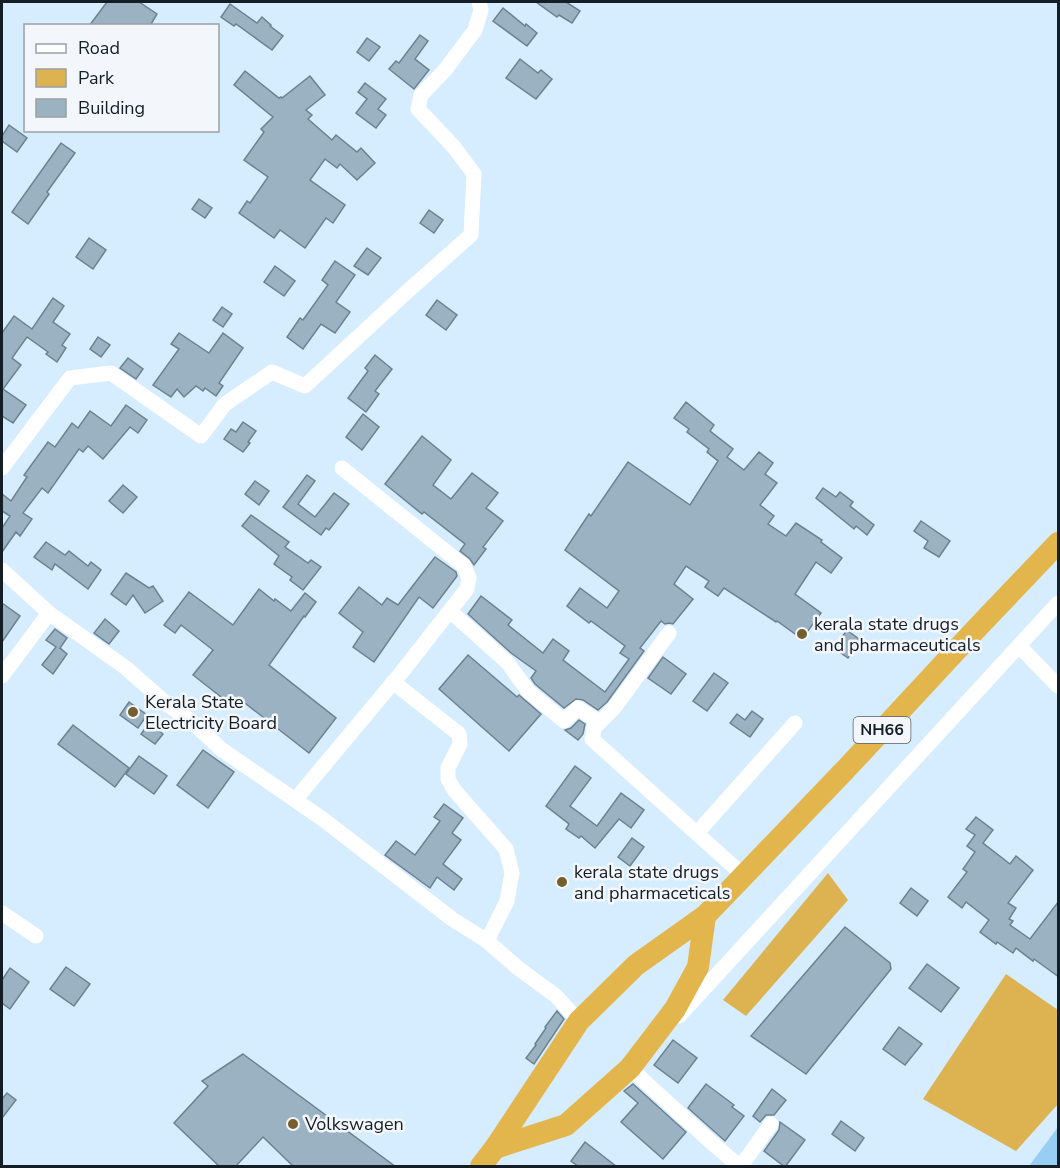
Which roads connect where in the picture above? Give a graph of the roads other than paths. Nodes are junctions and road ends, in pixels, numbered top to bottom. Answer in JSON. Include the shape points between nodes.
{"nodes":[{"id":1,"x":479,"y":2,"type":"edge"},
{"id":2,"x":2,"y":468,"type":"edge"},
{"id":3,"x":342,"y":468,"type":"dead end"},
{"id":4,"x":1059,"y":543,"type":"edge"},
{"id":5,"x":2,"y":570,"type":"edge"},
{"id":6,"x":1059,"y":603,"type":"edge"},
{"id":7,"x":450,"y":611,"type":"junction"},
{"id":8,"x":49,"y":613,"type":"junction"},
{"id":9,"x":669,"y":633,"type":"dead end"},
{"id":10,"x":1020,"y":646,"type":"junction"},
{"id":11,"x":2,"y":676,"type":"edge"},
{"id":12,"x":393,"y":682,"type":"junction"},
{"id":13,"x":1059,"y":686,"type":"edge"},
{"id":14,"x":795,"y":723,"type":"dead end"},
{"id":15,"x":594,"y":728,"type":"junction"},
{"id":16,"x":295,"y":800,"type":"junction"},
{"id":17,"x":697,"y":833,"type":"junction"},
{"id":18,"x":744,"y":876,"type":"junction"},
{"id":19,"x":2,"y":913,"type":"edge"},
{"id":20,"x":705,"y":916,"type":"junction"},
{"id":21,"x":36,"y":936,"type":"dead end"},
{"id":22,"x":487,"y":941,"type":"junction"},
{"id":23,"x":579,"y":1021,"type":"junction"},
{"id":24,"x":630,"y":1068,"type":"junction"},
{"id":25,"x":771,"y":1124,"type":"dead end"},
{"id":26,"x":495,"y":1148,"type":"junction"},
{"id":27,"x":481,"y":1167,"type":"edge"},
{"id":28,"x":740,"y":1167,"type":"edge"}],
"edges":[{"from":1,"to":2,"type":"street","via":[[481,10],[475,30],[421,95],[418,109],[474,174],[471,235],[305,386],[272,372],[225,404],[201,436],[111,374],[70,378]]},
{"from":3,"to":7,"type":"street","via":[[464,566],[469,578],[467,589]]},
{"from":4,"to":18,"type":"highway","number":"NH66"},
{"from":5,"to":8,"type":"street"},
{"from":6,"to":10,"type":"street"},
{"from":7,"to":12,"type":"street"},
{"from":7,"to":15,"type":"street","via":[[508,663],[528,691],[564,721],[578,708],[596,720]]},
{"from":8,"to":11,"type":"street"},
{"from":8,"to":16,"type":"street","via":[[126,668],[221,749]]},
{"from":9,"to":15,"type":"street","via":[[614,708]]},
{"from":10,"to":13,"type":"street"},
{"from":10,"to":24,"type":"street"},
{"from":12,"to":16,"type":"street"},
{"from":12,"to":22,"type":"street","via":[[459,734],[460,744],[448,768],[448,779],[506,849],[512,873],[507,901]]},
{"from":14,"to":17,"type":"street"},
{"from":15,"to":17,"type":"street","via":[[592,739]]},
{"from":16,"to":22,"type":"street"},
{"from":17,"to":18,"type":"street"},
{"from":18,"to":20,"type":"highway","number":"NH66"},
{"from":19,"to":21,"type":"street"},
{"from":20,"to":23,"type":"highway","number":"NH66","via":[[636,964]]},
{"from":20,"to":24,"type":"highway","via":[[698,967],[675,1009]]},
{"from":22,"to":23,"type":"street","via":[[556,996]]},
{"from":23,"to":26,"type":"highway","number":"NH66"},
{"from":24,"to":26,"type":"highway","via":[[566,1125]]},
{"from":24,"to":28,"type":"street"},
{"from":25,"to":28,"type":"street"},
{"from":26,"to":27,"type":"highway","number":"NH66"}]}
